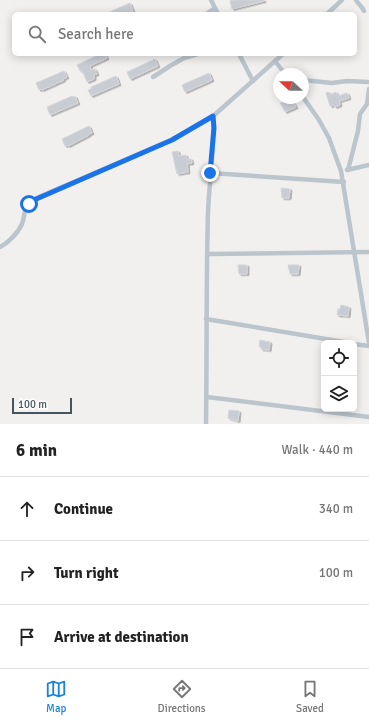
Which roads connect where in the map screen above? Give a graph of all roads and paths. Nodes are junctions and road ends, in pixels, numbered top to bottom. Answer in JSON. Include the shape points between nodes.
{"nodes":[{"id":1,"x":211,"y":0,"type":"edge"},
{"id":2,"x":342,"y":0,"type":"edge"},
{"id":3,"x":356,"y":0,"type":"edge"},
{"id":4,"x":215,"y":8,"type":"junction"},
{"id":5,"x":364,"y":11,"type":"dead end"},
{"id":6,"x":209,"y":12,"type":"edge"},
{"id":7,"x":217,"y":12,"type":"edge"},
{"id":8,"x":329,"y":12,"type":"edge"},
{"id":9,"x":191,"y":56,"type":"edge"},
{"id":10,"x":240,"y":56,"type":"edge"},
{"id":11,"x":281,"y":56,"type":"edge"},
{"id":12,"x":275,"y":61,"type":"junction"},
{"id":13,"x":280,"y":68,"type":"edge"},
{"id":14,"x":153,"y":77,"type":"dead end"},
{"id":15,"x":253,"y":81,"type":"junction"},
{"id":16,"x":309,"y":81,"type":"edge"},
{"id":17,"x":369,"y":82,"type":"edge"},
{"id":18,"x":369,"y":89,"type":"edge"},
{"id":19,"x":308,"y":104,"type":"edge"},
{"id":20,"x":213,"y":116,"type":"junction"},
{"id":21,"x":369,"y":165,"type":"edge"},
{"id":22,"x":348,"y":170,"type":"junction"},
{"id":23,"x":342,"y":171,"type":"junction"},
{"id":24,"x":210,"y":173,"type":"junction"},
{"id":25,"x":344,"y":182,"type":"junction"},
{"id":26,"x":0,"y":248,"type":"edge"},
{"id":27,"x":355,"y":251,"type":"junction"},
{"id":28,"x":369,"y":252,"type":"edge"},
{"id":29,"x":207,"y":254,"type":"junction"},
{"id":30,"x":206,"y":319,"type":"junction"},
{"id":31,"x":332,"y":340,"type":"edge"},
{"id":32,"x":357,"y":344,"type":"edge"},
{"id":33,"x":369,"y":345,"type":"edge"},
{"id":34,"x":206,"y":397,"type":"junction"},
{"id":35,"x":369,"y":417,"type":"edge"},
{"id":36,"x":206,"y":424,"type":"edge"}],
"edges":[{"from":1,"to":4,"type":"street"},
{"from":2,"to":8,"type":"street"},
{"from":3,"to":5,"type":"street"},
{"from":4,"to":6,"type":"street"},
{"from":4,"to":7,"type":"street"},
{"from":9,"to":14,"type":"street"},
{"from":10,"to":15,"type":"street"},
{"from":11,"to":12,"type":"street"},
{"from":12,"to":13,"type":"street"},
{"from":12,"to":15,"type":"street"},
{"from":15,"to":20,"type":"street"},
{"from":16,"to":17,"type":"street"},
{"from":18,"to":22,"type":"street","via":[[367,104],[360,114]]},
{"from":19,"to":23,"type":"street","via":[[325,129]]},
{"from":20,"to":24,"type":"street"},
{"from":20,"to":26,"type":"street","via":[[172,140],[34,200],[27,206],[18,231]]},
{"from":21,"to":22,"type":"street"},
{"from":22,"to":23,"type":"street"},
{"from":23,"to":25,"type":"street"},
{"from":24,"to":25,"type":"street"},
{"from":24,"to":29,"type":"street"},
{"from":25,"to":27,"type":"street"},
{"from":27,"to":28,"type":"street"},
{"from":27,"to":29,"type":"street"},
{"from":27,"to":33,"type":"street"},
{"from":29,"to":30,"type":"street"},
{"from":30,"to":31,"type":"street"},
{"from":30,"to":34,"type":"street"},
{"from":32,"to":33,"type":"street"},
{"from":34,"to":35,"type":"street"},
{"from":34,"to":36,"type":"street"}]}
